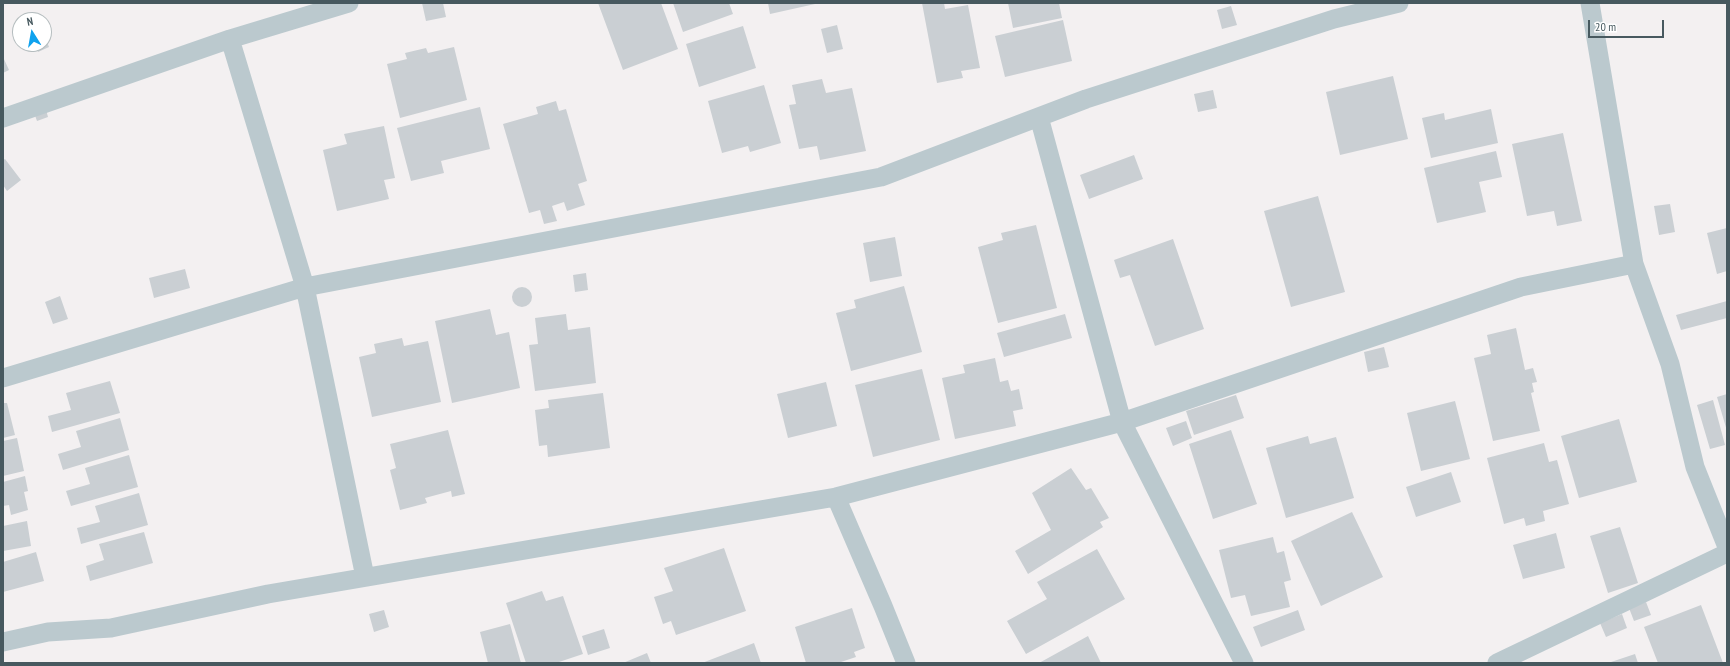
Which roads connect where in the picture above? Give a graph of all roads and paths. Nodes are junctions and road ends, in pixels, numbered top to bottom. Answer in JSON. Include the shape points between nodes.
{"nodes":[{"id":1,"x":348,"y":3,"type":"edge"},
{"id":2,"x":1399,"y":3,"type":"edge"},
{"id":3,"x":1590,"y":3,"type":"edge"},
{"id":4,"x":230,"y":39,"type":"junction"},
{"id":5,"x":1039,"y":117,"type":"junction"},
{"id":6,"x":3,"y":118,"type":"edge"},
{"id":7,"x":1634,"y":264,"type":"junction"},
{"id":8,"x":305,"y":287,"type":"junction"},
{"id":9,"x":3,"y":378,"type":"edge"},
{"id":10,"x":1122,"y":422,"type":"junction"},
{"id":11,"x":836,"y":498,"type":"junction"},
{"id":12,"x":1727,"y":547,"type":"edge"},
{"id":13,"x":1727,"y":553,"type":"edge"},
{"id":14,"x":365,"y":577,"type":"junction"},
{"id":15,"x":3,"y":642,"type":"edge"},
{"id":16,"x":906,"y":663,"type":"edge"},
{"id":17,"x":1244,"y":663,"type":"edge"},
{"id":18,"x":1497,"y":663,"type":"edge"}],
"edges":[{"from":1,"to":4,"type":"street"},
{"from":2,"to":5,"type":"street","via":[[1334,19],[1086,99]]},
{"from":3,"to":7,"type":"street"},
{"from":4,"to":6,"type":"street"},
{"from":4,"to":8,"type":"street"},
{"from":5,"to":8,"type":"street","via":[[881,177]]},
{"from":5,"to":10,"type":"street"},
{"from":7,"to":10,"type":"street","via":[[1520,287]]},
{"from":7,"to":12,"type":"street","via":[[1670,364],[1695,467]]},
{"from":8,"to":9,"type":"street"},
{"from":8,"to":14,"type":"street"},
{"from":10,"to":11,"type":"street"},
{"from":10,"to":17,"type":"street"},
{"from":11,"to":14,"type":"street"},
{"from":11,"to":16,"type":"street"},
{"from":13,"to":18,"type":"street"},
{"from":14,"to":15,"type":"street","via":[[268,594],[111,628],[48,632]]}]}
